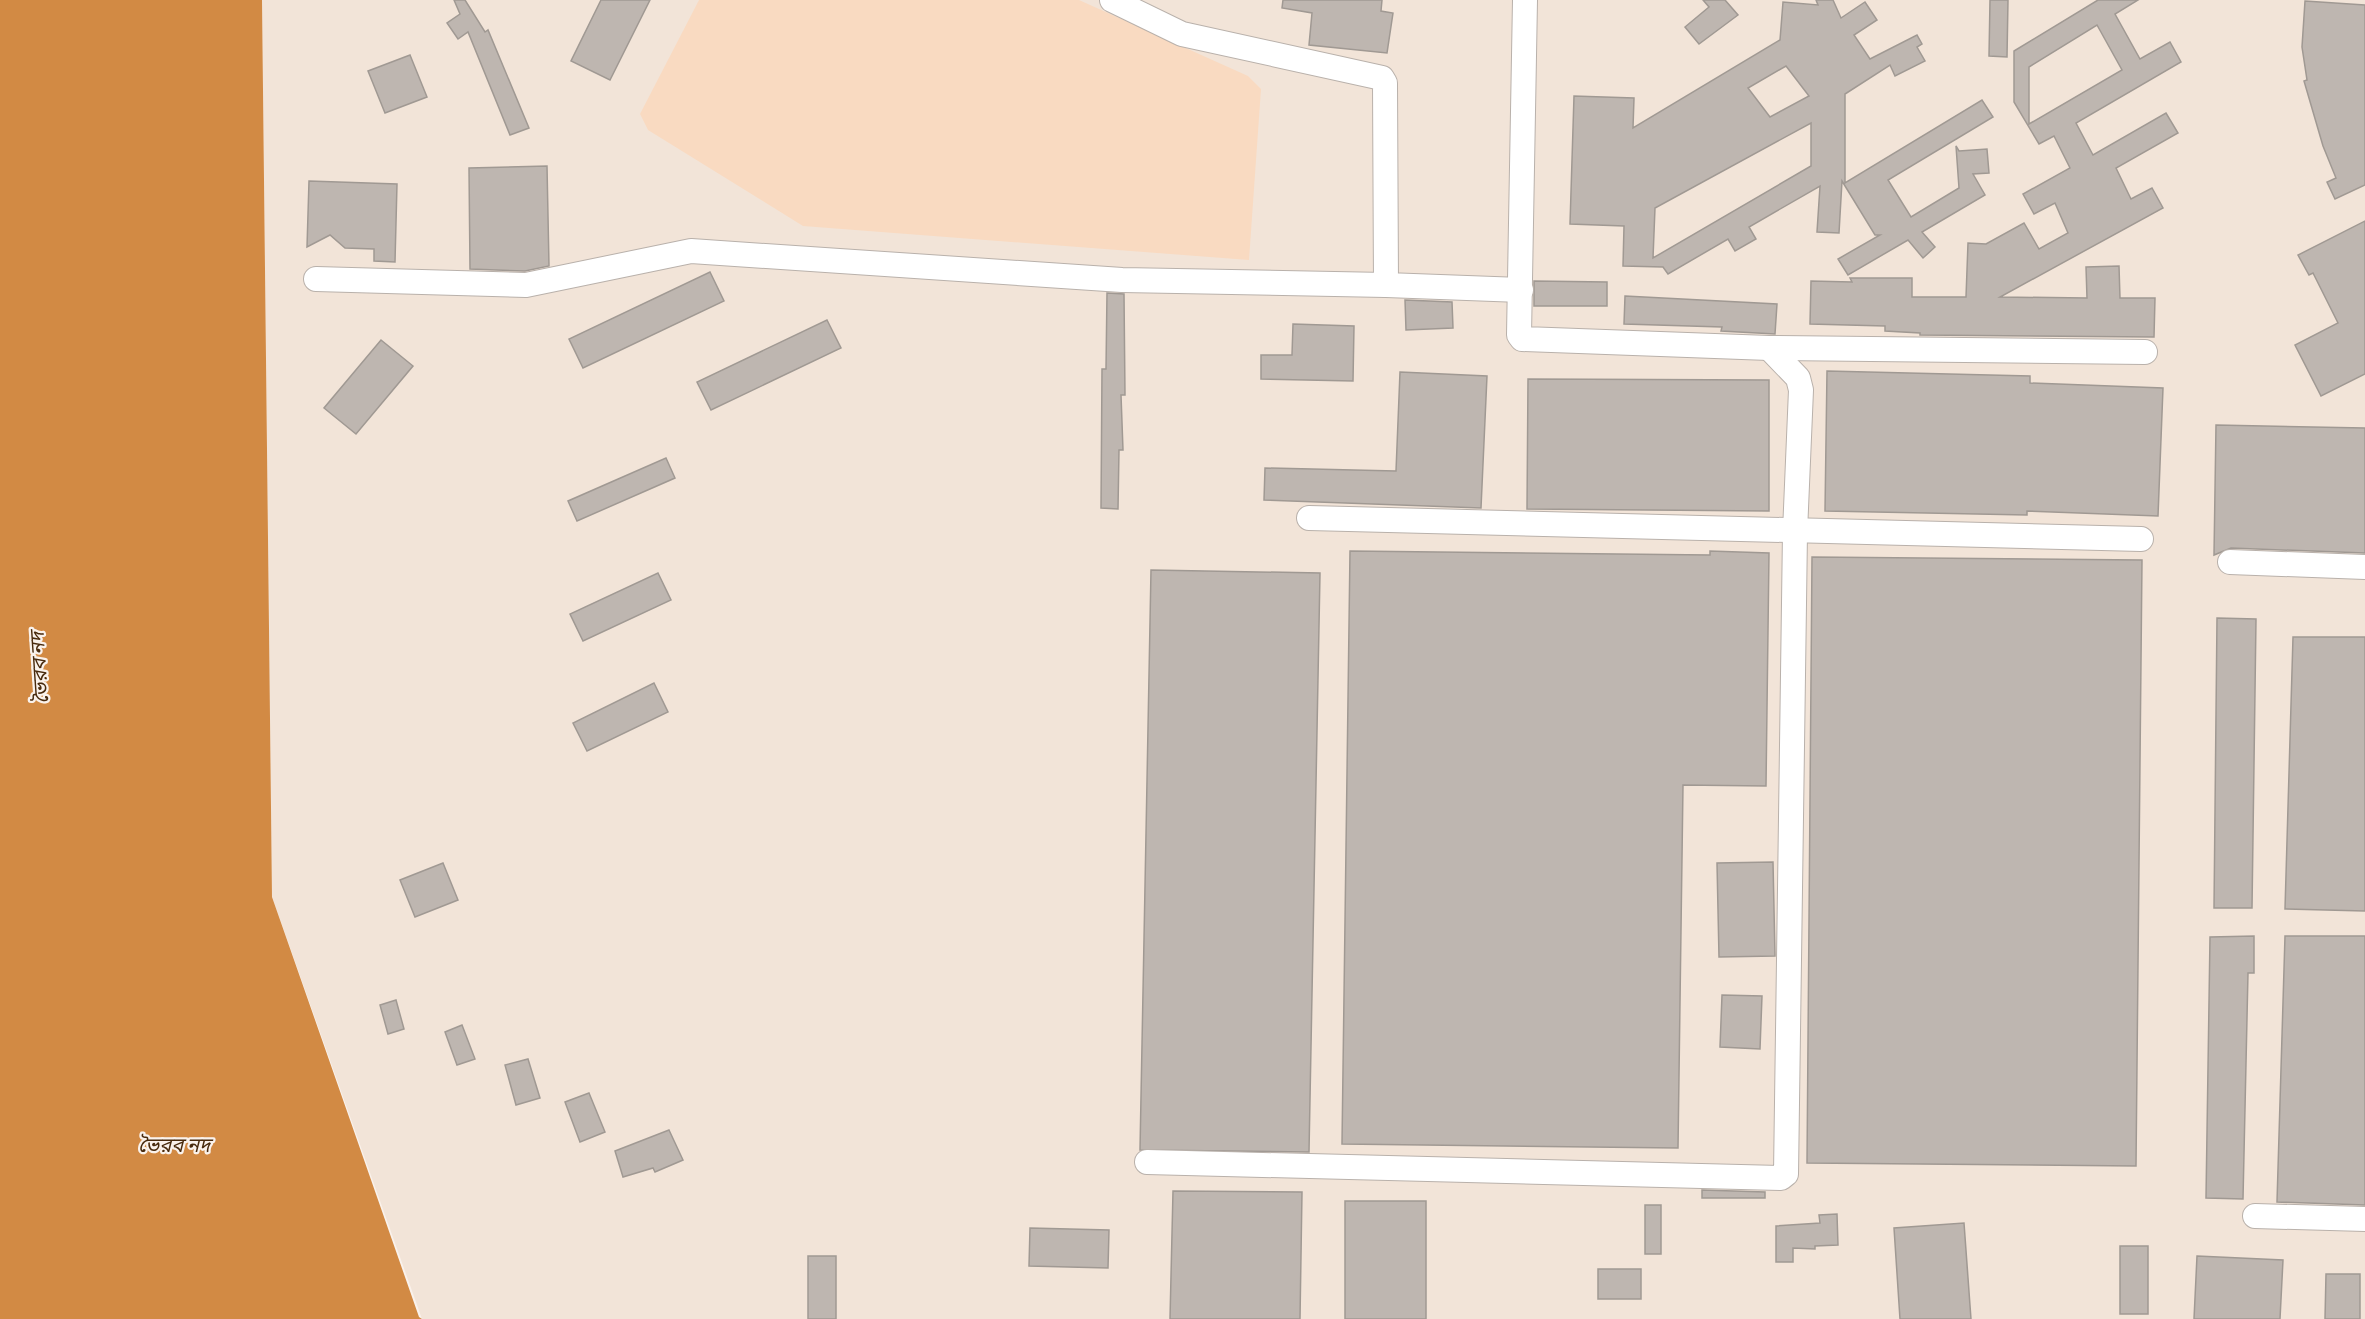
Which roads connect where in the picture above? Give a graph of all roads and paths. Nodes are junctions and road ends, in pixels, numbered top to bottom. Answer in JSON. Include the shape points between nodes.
{"nodes":[{"id":1,"x":1112,"y":0,"type":"edge"},
{"id":2,"x":1525,"y":0,"type":"edge"},
{"id":3,"x":316,"y":279,"type":"dead end"},
{"id":4,"x":1386,"y":285,"type":"junction"},
{"id":5,"x":1521,"y":290,"type":"junction"},
{"id":6,"x":1769,"y":348,"type":"junction"},
{"id":7,"x":2145,"y":352,"type":"dead end"},
{"id":8,"x":1309,"y":519,"type":"dead end"},
{"id":9,"x":1795,"y":532,"type":"junction"},
{"id":10,"x":2141,"y":539,"type":"dead end"},
{"id":11,"x":2230,"y":562,"type":"dead end"},
{"id":12,"x":2365,"y":567,"type":"edge"},
{"id":13,"x":1147,"y":1162,"type":"dead end"},
{"id":14,"x":2255,"y":1216,"type":"dead end"},
{"id":15,"x":2365,"y":1219,"type":"edge"}],
"edges":[{"from":1,"to":4,"type":"lane","via":[[1182,34],[1382,78]]},
{"from":2,"to":5,"type":"lane"},
{"from":3,"to":4,"type":"lane","via":[[526,285],[691,251],[1122,280]]},
{"from":4,"to":5,"type":"lane"},
{"from":5,"to":6,"type":"lane","via":[[1520,335],[1528,341]]},
{"from":6,"to":7,"type":"lane"},
{"from":6,"to":9,"type":"lane","via":[[1798,378],[1801,390]]},
{"from":8,"to":9,"type":"lane"},
{"from":9,"to":10,"type":"lane"},
{"from":9,"to":13,"type":"lane","via":[[1785,1174],[1781,1178]]},
{"from":11,"to":12,"type":"lane"},
{"from":14,"to":15,"type":"lane"}]}
